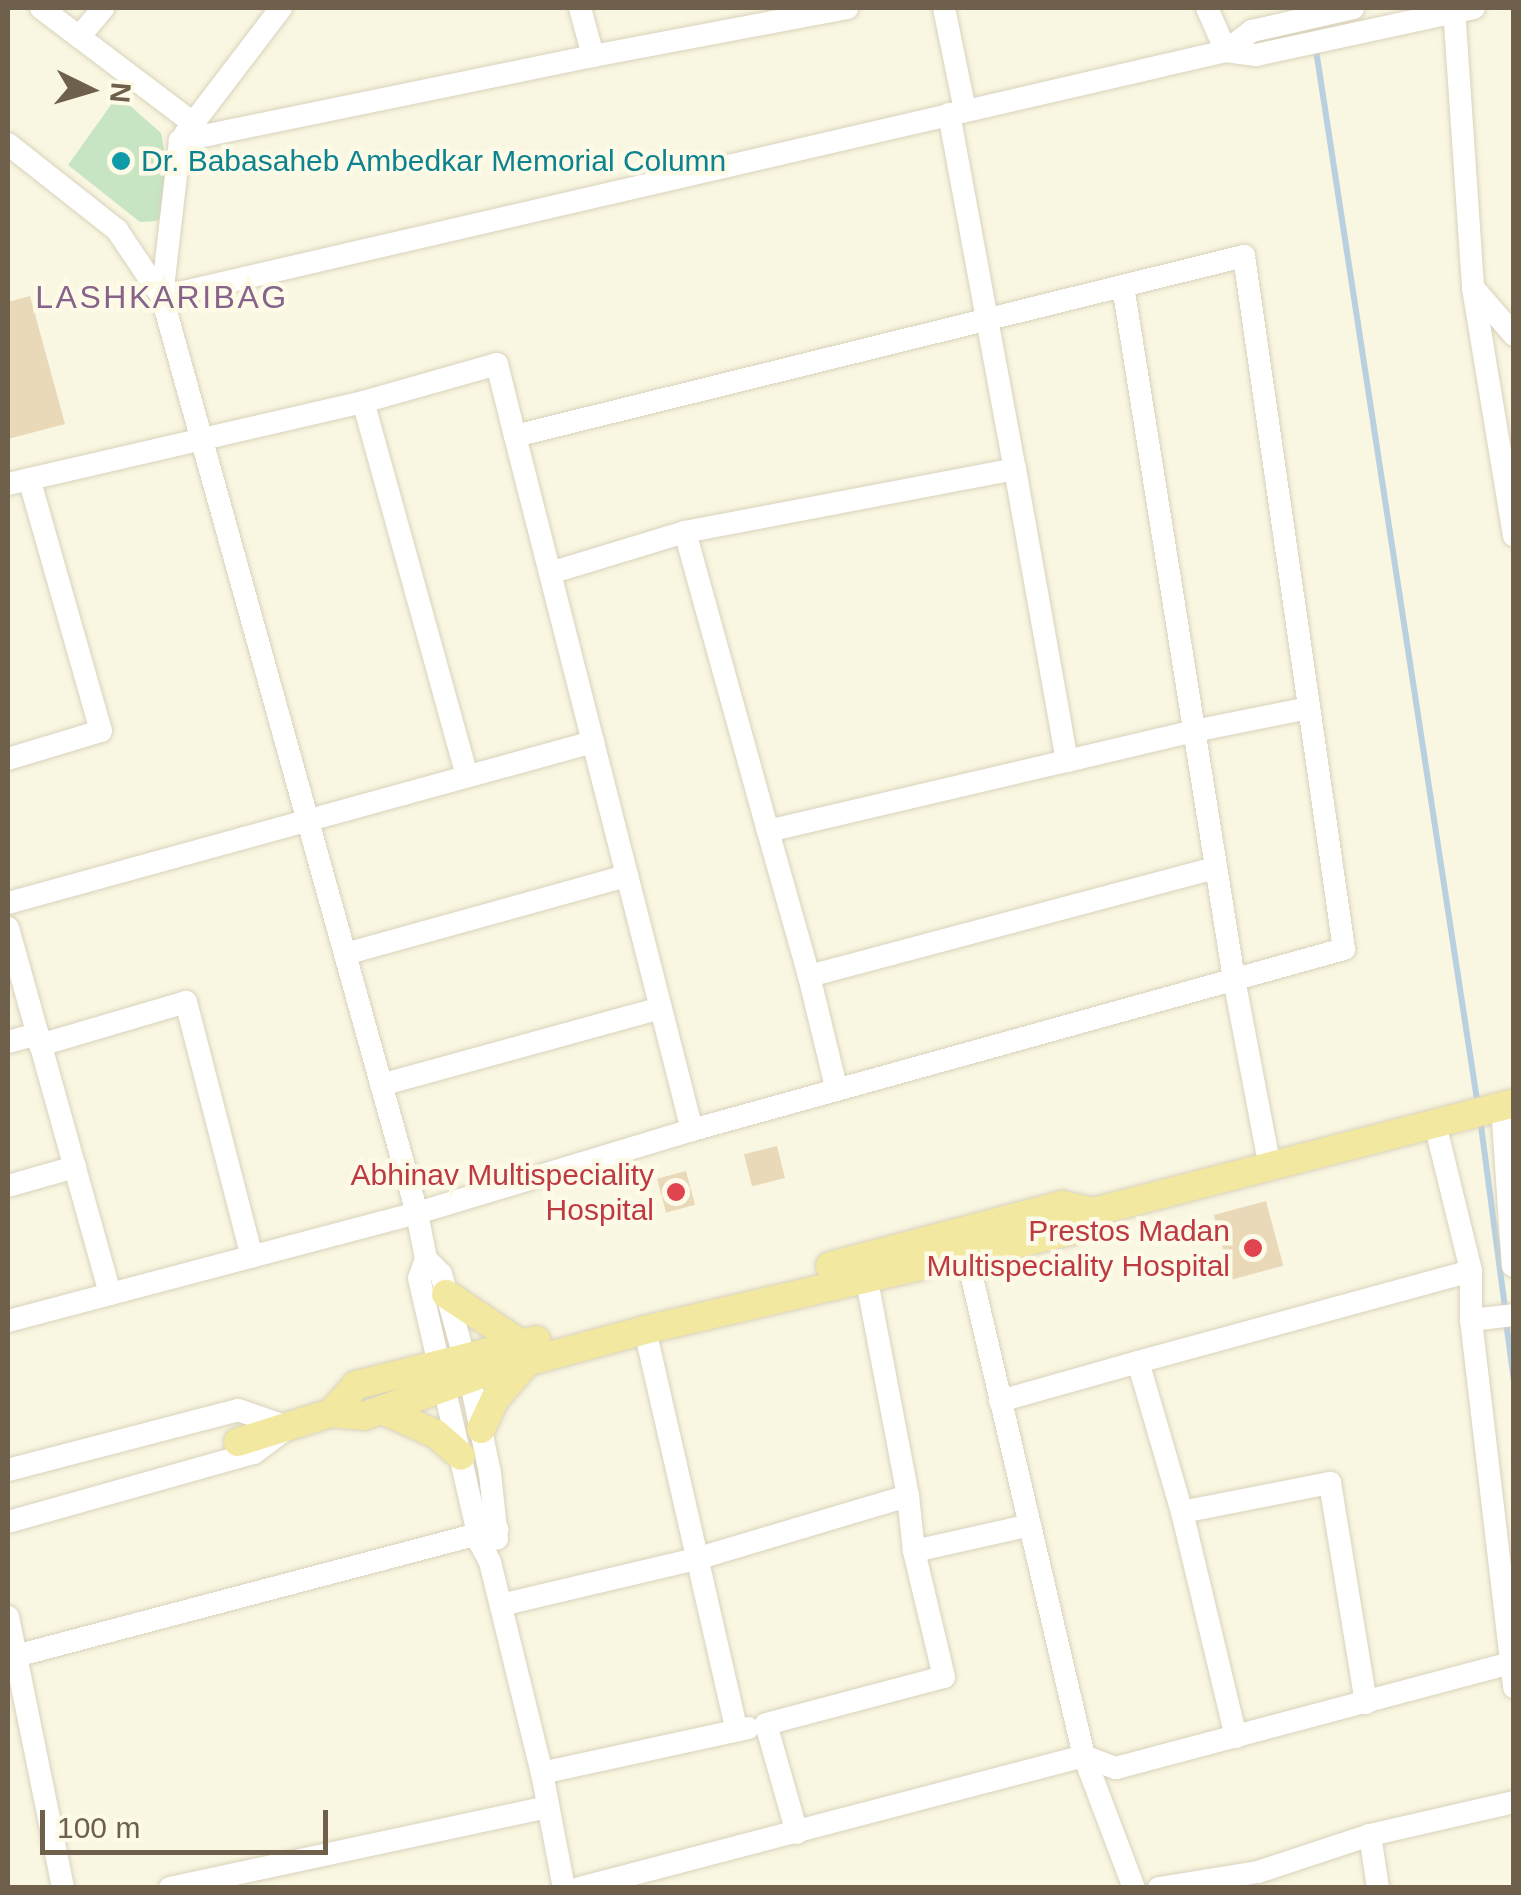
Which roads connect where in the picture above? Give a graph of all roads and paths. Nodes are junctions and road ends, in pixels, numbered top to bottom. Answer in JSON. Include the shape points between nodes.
{"nodes":[{"id":1,"x":40,"y":8,"type":"edge"},
{"id":2,"x":103,"y":8,"type":"edge"},
{"id":3,"x":282,"y":8,"type":"edge"},
{"id":4,"x":580,"y":8,"type":"edge"},
{"id":5,"x":848,"y":8,"type":"edge"},
{"id":6,"x":944,"y":8,"type":"edge"},
{"id":7,"x":1207,"y":8,"type":"edge"},
{"id":8,"x":1354,"y":8,"type":"edge"},
{"id":9,"x":1460,"y":9,"type":"edge"},
{"id":10,"x":79,"y":36,"type":"junction"},
{"id":11,"x":1226,"y":51,"type":"junction"},
{"id":12,"x":593,"y":56,"type":"junction"},
{"id":13,"x":957,"y":112,"type":"junction"},
{"id":14,"x":186,"y":132,"type":"junction"},
{"id":15,"x":8,"y":144,"type":"edge"},
{"id":16,"x":1124,"y":286,"type":"junction"},
{"id":17,"x":1473,"y":288,"type":"junction"},
{"id":18,"x":162,"y":296,"type":"junction"},
{"id":19,"x":987,"y":320,"type":"junction"},
{"id":20,"x":1514,"y":335,"type":"edge"},
{"id":21,"x":362,"y":402,"type":"junction"},
{"id":22,"x":515,"y":436,"type":"junction"},
{"id":23,"x":204,"y":441,"type":"junction"},
{"id":24,"x":1015,"y":469,"type":"junction"},
{"id":25,"x":18,"y":482,"type":"edge"},
{"id":26,"x":685,"y":532,"type":"junction"},
{"id":27,"x":1514,"y":536,"type":"edge"},
{"id":28,"x":550,"y":573,"type":"junction"},
{"id":29,"x":1309,"y":708,"type":"junction"},
{"id":30,"x":1194,"y":731,"type":"junction"},
{"id":31,"x":592,"y":742,"type":"junction"},
{"id":32,"x":8,"y":759,"type":"edge"},
{"id":33,"x":1067,"y":761,"type":"junction"},
{"id":34,"x":466,"y":776,"type":"junction"},
{"id":35,"x":308,"y":819,"type":"junction"},
{"id":36,"x":768,"y":832,"type":"junction"},
{"id":37,"x":1216,"y":868,"type":"junction"},
{"id":38,"x":627,"y":876,"type":"junction"},
{"id":39,"x":8,"y":903,"type":"edge"},
{"id":40,"x":8,"y":928,"type":"edge"},
{"id":41,"x":345,"y":954,"type":"junction"},
{"id":42,"x":809,"y":976,"type":"junction"},
{"id":43,"x":1234,"y":980,"type":"junction"},
{"id":44,"x":661,"y":1008,"type":"junction"},
{"id":45,"x":39,"y":1039,"type":"junction"},
{"id":46,"x":8,"y":1042,"type":"edge"},
{"id":47,"x":382,"y":1085,"type":"junction"},
{"id":48,"x":836,"y":1086,"type":"junction"},
{"id":49,"x":1504,"y":1106,"type":"edge"},
{"id":50,"x":1447,"y":1121,"type":"junction"},
{"id":51,"x":692,"y":1130,"type":"junction"},
{"id":52,"x":1270,"y":1166,"type":"junction"},
{"id":53,"x":75,"y":1167,"type":"junction"},
{"id":54,"x":8,"y":1186,"type":"edge"},
{"id":55,"x":416,"y":1213,"type":"junction"},
{"id":56,"x":963,"y":1242,"type":"junction"},
{"id":57,"x":252,"y":1256,"type":"junction"},
{"id":58,"x":426,"y":1259,"type":"junction"},
{"id":59,"x":1513,"y":1266,"type":"edge"},
{"id":60,"x":1471,"y":1271,"type":"junction"},
{"id":61,"x":866,"y":1276,"type":"junction"},
{"id":62,"x":110,"y":1294,"type":"junction"},
{"id":63,"x":446,"y":1294,"type":"junction"},
{"id":64,"x":1514,"y":1315,"type":"edge"},
{"id":65,"x":1477,"y":1319,"type":"junction"},
{"id":66,"x":8,"y":1321,"type":"edge"},
{"id":67,"x":646,"y":1330,"type":"junction"},
{"id":68,"x":524,"y":1353,"type":"junction"},
{"id":69,"x":1138,"y":1362,"type":"junction"},
{"id":70,"x":456,"y":1372,"type":"junction"},
{"id":71,"x":1000,"y":1400,"type":"junction"},
{"id":72,"x":382,"y":1410,"type":"junction"},
{"id":73,"x":331,"y":1413,"type":"junction"},
{"id":74,"x":288,"y":1426,"type":"junction"},
{"id":75,"x":481,"y":1429,"type":"junction"},
{"id":76,"x":238,"y":1442,"type":"dead end"},
{"id":77,"x":462,"y":1456,"type":"junction"},
{"id":78,"x":8,"y":1470,"type":"edge"},
{"id":79,"x":908,"y":1496,"type":"junction"},
{"id":80,"x":1182,"y":1512,"type":"junction"},
{"id":81,"x":8,"y":1522,"type":"edge"},
{"id":82,"x":1030,"y":1525,"type":"junction"},
{"id":83,"x":488,"y":1532,"type":"junction"},
{"id":84,"x":914,"y":1551,"type":"junction"},
{"id":85,"x":696,"y":1559,"type":"junction"},
{"id":86,"x":501,"y":1606,"type":"junction"},
{"id":87,"x":8,"y":1617,"type":"edge"},
{"id":88,"x":12,"y":1656,"type":"edge"},
{"id":89,"x":1510,"y":1663,"type":"junction"},
{"id":90,"x":1514,"y":1688,"type":"edge"},
{"id":91,"x":1366,"y":1703,"type":"junction"},
{"id":92,"x":766,"y":1724,"type":"junction"},
{"id":93,"x":737,"y":1731,"type":"junction"},
{"id":94,"x":1236,"y":1737,"type":"junction"},
{"id":95,"x":1084,"y":1756,"type":"junction"},
{"id":96,"x":542,"y":1773,"type":"junction"},
{"id":97,"x":1514,"y":1802,"type":"edge"},
{"id":98,"x":548,"y":1808,"type":"junction"},
{"id":99,"x":796,"y":1834,"type":"junction"},
{"id":100,"x":1370,"y":1835,"type":"junction"},
{"id":101,"x":684,"y":1864,"type":"junction"},
{"id":102,"x":1260,"y":1880,"type":"edge"},
{"id":103,"x":64,"y":1888,"type":"edge"},
{"id":104,"x":170,"y":1888,"type":"edge"},
{"id":105,"x":564,"y":1888,"type":"edge"},
{"id":106,"x":580,"y":1888,"type":"edge"},
{"id":107,"x":690,"y":1888,"type":"edge"},
{"id":108,"x":1134,"y":1888,"type":"edge"},
{"id":109,"x":1159,"y":1888,"type":"edge"},
{"id":110,"x":1378,"y":1888,"type":"edge"}],
"edges":[{"from":1,"to":10,"type":"street"},
{"from":2,"to":10,"type":"street"},
{"from":3,"to":14,"type":"street"},
{"from":4,"to":12,"type":"street"},
{"from":5,"to":12,"type":"street"},
{"from":6,"to":13,"type":"street"},
{"from":7,"to":11,"type":"street"},
{"from":8,"to":11,"type":"street","via":[[1252,31]]},
{"from":9,"to":11,"type":"street","via":[[1256,55]]},
{"from":9,"to":17,"type":"street"},
{"from":10,"to":14,"type":"street"},
{"from":11,"to":13,"type":"street"},
{"from":12,"to":14,"type":"street"},
{"from":13,"to":18,"type":"street"},
{"from":13,"to":19,"type":"street"},
{"from":14,"to":18,"type":"street"},
{"from":15,"to":18,"type":"street","via":[[117,230]]},
{"from":16,"to":19,"type":"street"},
{"from":16,"to":29,"type":"street","via":[[1244,256]]},
{"from":16,"to":30,"type":"street"},
{"from":17,"to":20,"type":"street"},
{"from":17,"to":27,"type":"street"},
{"from":18,"to":23,"type":"street"},
{"from":19,"to":22,"type":"street"},
{"from":19,"to":24,"type":"street"},
{"from":21,"to":22,"type":"street","via":[[497,364]]},
{"from":21,"to":23,"type":"street"},
{"from":21,"to":34,"type":"street"},
{"from":22,"to":28,"type":"street"},
{"from":23,"to":25,"type":"street"},
{"from":23,"to":35,"type":"street"},
{"from":24,"to":26,"type":"street"},
{"from":24,"to":33,"type":"street"},
{"from":25,"to":32,"type":"street","via":[[101,731]]},
{"from":26,"to":28,"type":"street"},
{"from":26,"to":36,"type":"street"},
{"from":28,"to":31,"type":"street"},
{"from":29,"to":30,"type":"street"},
{"from":29,"to":43,"type":"street","via":[[1344,949]]},
{"from":30,"to":33,"type":"street"},
{"from":30,"to":37,"type":"street"},
{"from":31,"to":34,"type":"street"},
{"from":31,"to":38,"type":"street"},
{"from":33,"to":36,"type":"street"},
{"from":34,"to":35,"type":"street"},
{"from":35,"to":39,"type":"street"},
{"from":35,"to":41,"type":"street"},
{"from":36,"to":42,"type":"street"},
{"from":37,"to":42,"type":"street"},
{"from":37,"to":43,"type":"street"},
{"from":38,"to":41,"type":"street"},
{"from":38,"to":44,"type":"street"},
{"from":40,"to":45,"type":"street"},
{"from":41,"to":47,"type":"street"},
{"from":42,"to":48,"type":"street"},
{"from":43,"to":48,"type":"street"},
{"from":43,"to":52,"type":"street"},
{"from":44,"to":47,"type":"street"},
{"from":44,"to":51,"type":"street"},
{"from":45,"to":46,"type":"street"},
{"from":45,"to":53,"type":"street"},
{"from":45,"to":57,"type":"street","via":[[186,1002]]},
{"from":47,"to":55,"type":"street"},
{"from":48,"to":51,"type":"street"},
{"from":49,"to":50,"type":"main road"},
{"from":49,"to":59,"type":"street"},
{"from":50,"to":52,"type":"main road"},
{"from":50,"to":60,"type":"street"},
{"from":51,"to":55,"type":"street"},
{"from":52,"to":56,"type":"main road","via":[[1093,1212],[1070,1231]]},
{"from":53,"to":54,"type":"street"},
{"from":53,"to":62,"type":"street"},
{"from":55,"to":57,"type":"street"},
{"from":55,"to":58,"type":"street"},
{"from":56,"to":61,"type":"main road"},
{"from":56,"to":68,"type":"main road","via":[[775,1282]]},
{"from":56,"to":71,"type":"street"},
{"from":57,"to":62,"type":"street"},
{"from":58,"to":63,"type":"street"},
{"from":58,"to":70,"type":"street","via":[[420,1278]]},
{"from":60,"to":65,"type":"street"},
{"from":60,"to":69,"type":"street"},
{"from":61,"to":67,"type":"main road"},
{"from":61,"to":79,"type":"street"},
{"from":62,"to":66,"type":"street"},
{"from":63,"to":68,"type":"main road"},
{"from":63,"to":70,"type":"street"},
{"from":64,"to":65,"type":"street"},
{"from":65,"to":89,"type":"street"},
{"from":67,"to":68,"type":"main road"},
{"from":67,"to":85,"type":"street"},
{"from":68,"to":70,"type":"main road"},
{"from":68,"to":75,"type":"main road"},
{"from":69,"to":71,"type":"street"},
{"from":69,"to":80,"type":"street"},
{"from":70,"to":72,"type":"main road"},
{"from":70,"to":73,"type":"main road","via":[[356,1385]]},
{"from":70,"to":75,"type":"street"},
{"from":70,"to":77,"type":"street"},
{"from":71,"to":82,"type":"street"},
{"from":72,"to":73,"type":"main road"},
{"from":72,"to":77,"type":"main road","via":[[436,1434]]},
{"from":73,"to":74,"type":"main road"},
{"from":74,"to":76,"type":"main road"},
{"from":74,"to":78,"type":"street","via":[[238,1410]]},
{"from":74,"to":81,"type":"street","via":[[254,1454]]},
{"from":75,"to":83,"type":"street"},
{"from":77,"to":83,"type":"street"},
{"from":79,"to":84,"type":"street"},
{"from":79,"to":85,"type":"street"},
{"from":80,"to":91,"type":"street","via":[[1330,1483]]},
{"from":80,"to":94,"type":"street"},
{"from":82,"to":84,"type":"street"},
{"from":82,"to":95,"type":"street"},
{"from":83,"to":86,"type":"street"},
{"from":83,"to":88,"type":"street"},
{"from":84,"to":92,"type":"street","via":[[944,1678]]},
{"from":85,"to":86,"type":"street"},
{"from":85,"to":93,"type":"street"},
{"from":86,"to":96,"type":"street"},
{"from":87,"to":88,"type":"street"},
{"from":88,"to":103,"type":"street"},
{"from":89,"to":90,"type":"street"},
{"from":89,"to":91,"type":"street"},
{"from":91,"to":94,"type":"street"},
{"from":92,"to":93,"type":"street"},
{"from":92,"to":99,"type":"street"},
{"from":93,"to":96,"type":"street"},
{"from":94,"to":95,"type":"street","via":[[1116,1768]]},
{"from":95,"to":99,"type":"street"},
{"from":95,"to":108,"type":"street"},
{"from":96,"to":98,"type":"street"},
{"from":97,"to":100,"type":"street"},
{"from":98,"to":104,"type":"street"},
{"from":98,"to":105,"type":"street"},
{"from":99,"to":101,"type":"street"},
{"from":100,"to":102,"type":"street"},
{"from":100,"to":110,"type":"street"},
{"from":101,"to":106,"type":"street"},
{"from":101,"to":107,"type":"street"},
{"from":102,"to":109,"type":"street"}]}
